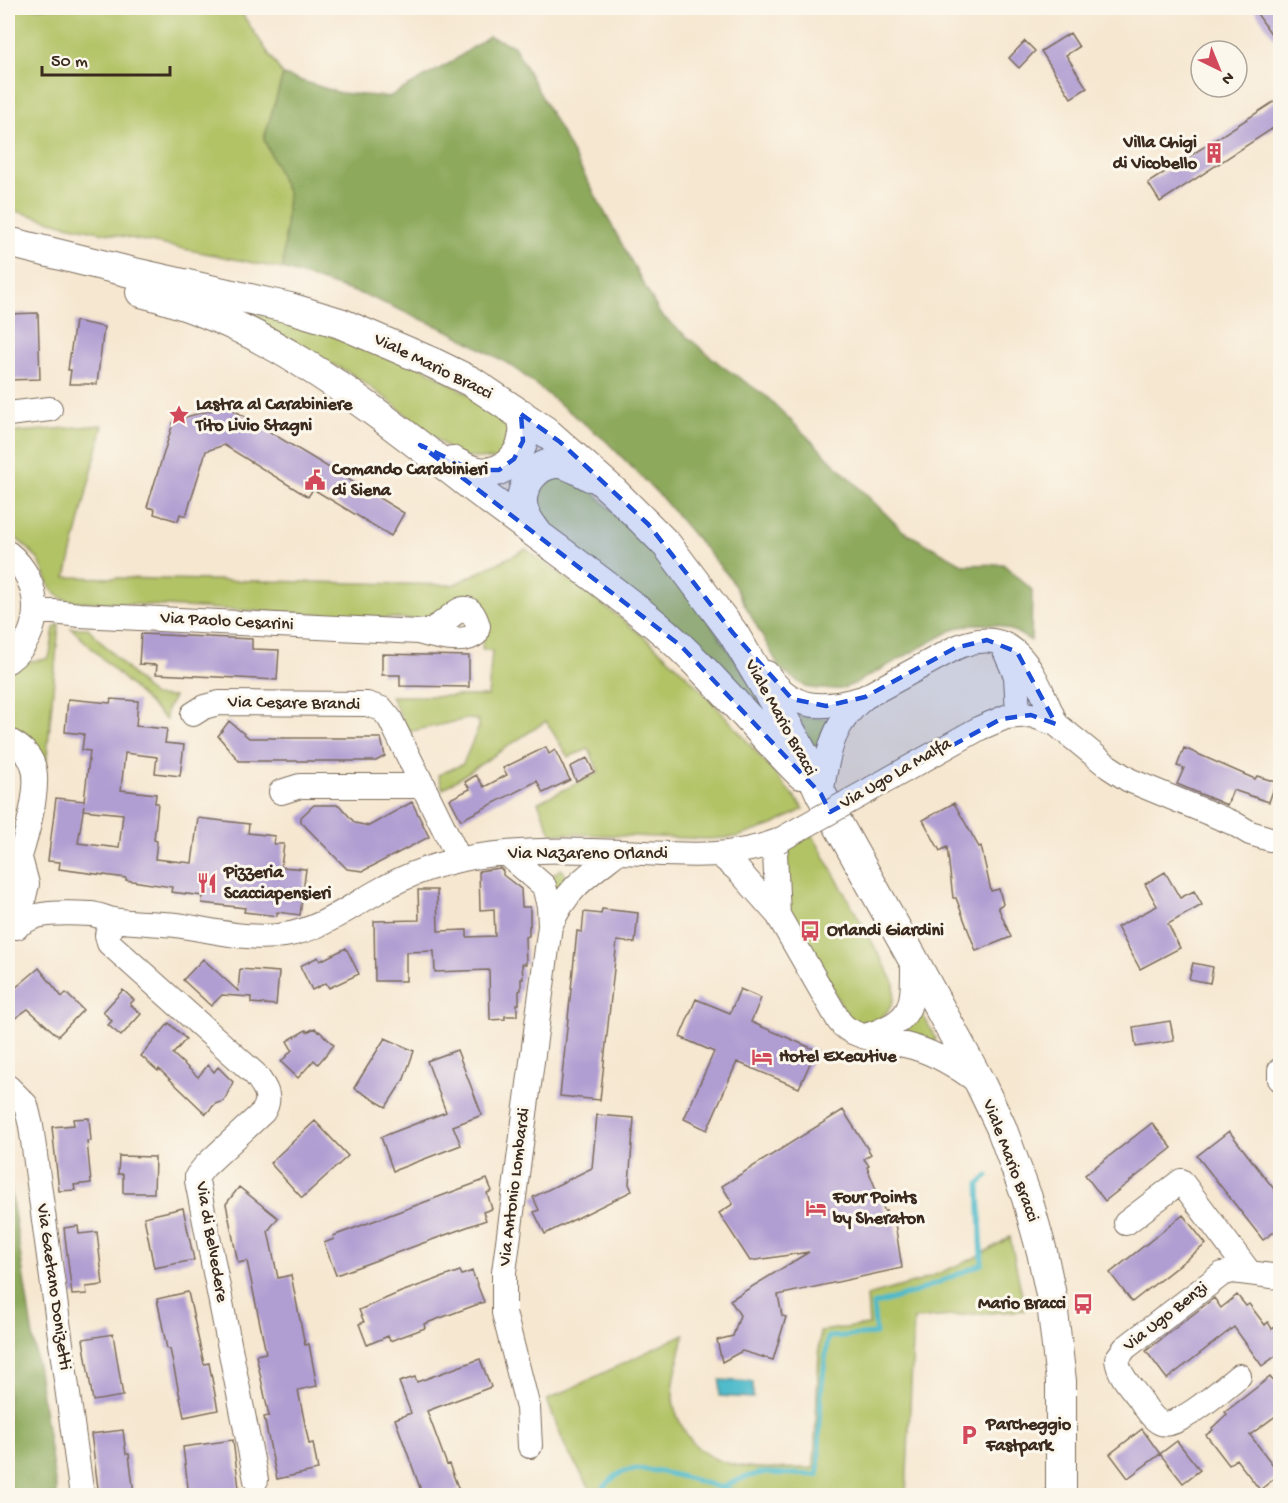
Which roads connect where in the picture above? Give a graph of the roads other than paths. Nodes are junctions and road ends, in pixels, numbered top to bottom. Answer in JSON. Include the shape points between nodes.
{"nodes":[{"id":1,"x":8,"y":242,"type":"edge"},
{"id":2,"x":8,"y":259,"type":"edge"},
{"id":3,"x":50,"y":409,"type":"dead end"},
{"id":4,"x":8,"y":414,"type":"edge"},
{"id":5,"x":521,"y":414,"type":"junction"},
{"id":6,"x":420,"y":445,"type":"junction"},
{"id":7,"x":648,"y":524,"type":"junction"},
{"id":8,"x":538,"y":535,"type":"junction"},
{"id":9,"x":8,"y":553,"type":"edge"},
{"id":10,"x":36,"y":610,"type":"junction"},
{"id":11,"x":418,"y":632,"type":"dead end"},
{"id":12,"x":733,"y":633,"type":"junction"},
{"id":13,"x":997,"y":641,"type":"junction"},
{"id":14,"x":8,"y":661,"type":"edge"},
{"id":15,"x":865,"y":697,"type":"junction"},
{"id":16,"x":193,"y":714,"type":"dead end"},
{"id":17,"x":1018,"y":715,"type":"junction"},
{"id":18,"x":1056,"y":724,"type":"junction"},
{"id":19,"x":8,"y":740,"type":"edge"},
{"id":20,"x":424,"y":786,"type":"junction"},
{"id":21,"x":281,"y":792,"type":"dead end"},
{"id":22,"x":821,"y":794,"type":"junction"},
{"id":23,"x":1276,"y":833,"type":"edge"},
{"id":24,"x":777,"y":841,"type":"junction"},
{"id":25,"x":559,"y":850,"type":"junction"},
{"id":26,"x":618,"y":852,"type":"junction"},
{"id":27,"x":506,"y":853,"type":"junction"},
{"id":28,"x":720,"y":855,"type":"junction"},
{"id":29,"x":459,"y":859,"type":"junction"},
{"id":30,"x":578,"y":883,"type":"junction"},
{"id":31,"x":17,"y":885,"type":"edge"},
{"id":32,"x":544,"y":886,"type":"junction"},
{"id":33,"x":63,"y":914,"type":"junction"},
{"id":34,"x":778,"y":915,"type":"junction"},
{"id":35,"x":114,"y":920,"type":"junction"},
{"id":36,"x":11,"y":922,"type":"edge"},
{"id":37,"x":550,"y":926,"type":"junction"},
{"id":38,"x":913,"y":959,"type":"junction"},
{"id":39,"x":865,"y":1036,"type":"junction"},
{"id":40,"x":1281,"y":1070,"type":"edge"},
{"id":41,"x":1281,"y":1079,"type":"edge"},
{"id":42,"x":980,"y":1083,"type":"junction"},
{"id":43,"x":8,"y":1087,"type":"edge"},
{"id":44,"x":1126,"y":1223,"type":"dead end"},
{"id":45,"x":1249,"y":1272,"type":"junction"},
{"id":46,"x":1281,"y":1277,"type":"edge"},
{"id":47,"x":1239,"y":1376,"type":"dead end"},
{"id":48,"x":530,"y":1446,"type":"dead end"},
{"id":49,"x":256,"y":1480,"type":"dead end"},
{"id":50,"x":82,"y":1496,"type":"edge"},
{"id":51,"x":1060,"y":1496,"type":"edge"}],
"edges":[{"from":1,"to":5,"type":"main road","name":"Viale Mario Bracci","via":[[340,323],[472,382]]},
{"from":2,"to":6,"type":"main road","name":"Viale Mario Bracci","via":[[164,298],[238,328],[318,371]]},
{"from":3,"to":4,"type":"street"},
{"from":5,"to":6,"type":"main road","via":[[523,441],[514,459],[499,470],[472,470]]},
{"from":5,"to":7,"type":"main road","name":"Viale Mario Bracci","via":[[560,442]]},
{"from":6,"to":8,"type":"main road","name":"Viale Mario Bracci"},
{"from":7,"to":8,"type":"main road","via":[[591,477],[554,463],[532,475],[524,494],[522,508]]},
{"from":7,"to":12,"type":"main road","name":"Viale Mario Bracci"},
{"from":8,"to":22,"type":"main road","name":"Viale Mario Bracci","via":[[681,646]]},
{"from":9,"to":10,"type":"street","via":[[29,580]]},
{"from":10,"to":11,"type":"street","name":"Via Paolo Cesarini"},
{"from":10,"to":14,"type":"street","via":[[26,641]]},
{"from":12,"to":15,"type":"street","name":"Via Ugo La Malfa","via":[[754,653],[779,689],[792,699],[826,706]]},
{"from":12,"to":22,"type":"main road","name":"Viale Mario Bracci","via":[[776,705]]},
{"from":13,"to":15,"type":"street","name":"Via Ugo La Malfa","via":[[977,640],[963,645]]},
{"from":13,"to":17,"type":"street","via":[[1013,667]]},
{"from":13,"to":18,"type":"street","name":"Via Ugo La Malfa","via":[[1012,647],[1021,657]]},
{"from":15,"to":22,"type":"street","name":"Via Ugo La Malfa","via":[[849,712],[836,733]]},
{"from":16,"to":20,"type":"street","name":"Via Cesare Brandi","via":[[219,703],[375,705],[390,719]]},
{"from":17,"to":18,"type":"street","name":"Via Ugo La Malfa"},
{"from":17,"to":24,"type":"street","name":"Via Ugo La Malfa","bridge":true,"via":[[968,733]]},
{"from":18,"to":23,"type":"street","name":"Via Ugo La Malfa","via":[[1129,780],[1250,833]]},
{"from":19,"to":31,"type":"street","via":[[30,757],[36,778]]},
{"from":20,"to":21,"type":"street","via":[[300,786]]},
{"from":20,"to":29,"type":"street","name":"Via Cesare Brandi"},
{"from":22,"to":38,"type":"main road","name":"Viale Mario Bracci"},
{"from":24,"to":28,"type":"street","name":"Via Nazareno Orlandi"},
{"from":24,"to":34,"type":"street"},
{"from":25,"to":26,"type":"street","name":"Via Nazareno Orlandi"},
{"from":25,"to":27,"type":"street","name":"Via Nazareno Orlandi"},
{"from":25,"to":30,"type":"street"},
{"from":25,"to":32,"type":"street"},
{"from":26,"to":28,"type":"street","name":"Via Nazareno Orlandi"},
{"from":26,"to":30,"type":"street","name":"Via Antonio Lombardi"},
{"from":27,"to":29,"type":"street","name":"Via Nazareno Orlandi"},
{"from":27,"to":32,"type":"street"},
{"from":28,"to":34,"type":"street"},
{"from":29,"to":35,"type":"street","name":"Via Nazareno Orlandi","via":[[422,870],[317,925],[284,935],[250,936]]},
{"from":30,"to":37,"type":"street","name":"Via Antonio Lombardi","via":[[560,905]]},
{"from":31,"to":33,"type":"street"},
{"from":31,"to":36,"type":"street"},
{"from":32,"to":37,"type":"street","name":"Via Antonio Lombardi"},
{"from":33,"to":35,"type":"street","name":"Via Nazareno Orlandi","via":[[93,914]]},
{"from":33,"to":36,"type":"street","name":"Via Nazareno Orlandi"},
{"from":34,"to":39,"type":"street","via":[[842,1025]]},
{"from":35,"to":36,"type":"street","name":"Via Nazareno Orlandi","via":[[79,929],[36,930]]},
{"from":35,"to":49,"type":"street","name":"Via di Belvedere","via":[[107,935],[110,943],[255,1074],[268,1096],[263,1112],[200,1171],[197,1181]]},
{"from":37,"to":48,"type":"street","name":"Via Antonio Lombardi","via":[[504,1272],[504,1313],[528,1408]]},
{"from":38,"to":39,"type":"street","via":[[913,998],[906,1013],[893,1026]]},
{"from":38,"to":42,"type":"main road","name":"Viale Mario Bracci"},
{"from":39,"to":42,"type":"street","via":[[934,1054]]},
{"from":40,"to":41,"type":"street"},
{"from":42,"to":51,"type":"main road","name":"Viale Mario Bracci","via":[[1009,1146],[1047,1273],[1061,1381]]},
{"from":43,"to":50,"type":"street","name":"Via Gaetano Donizetti","via":[[26,1105],[31,1126]]},
{"from":44,"to":45,"type":"street","via":[[1181,1181]]},
{"from":45,"to":46,"type":"street","name":"Via Ugo Benzi"},
{"from":45,"to":47,"type":"street","name":"Via Ugo Benzi","via":[[1230,1271],[1218,1276],[1125,1348],[1117,1361],[1149,1412],[1166,1425],[1186,1416]]}]}
